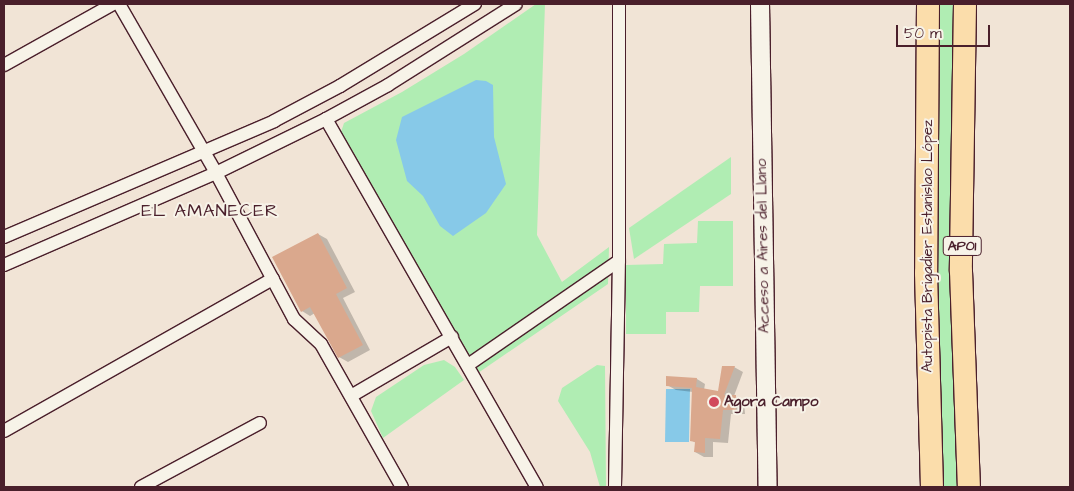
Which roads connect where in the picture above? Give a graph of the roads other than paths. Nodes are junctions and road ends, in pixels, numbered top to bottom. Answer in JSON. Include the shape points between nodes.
{"nodes":[{"id":1,"x":113,"y":4,"type":"edge"},
{"id":2,"x":119,"y":4,"type":"edge"},
{"id":3,"x":475,"y":4,"type":"edge"},
{"id":4,"x":516,"y":4,"type":"edge"},
{"id":5,"x":619,"y":4,"type":"edge"},
{"id":6,"x":760,"y":4,"type":"edge"},
{"id":7,"x":928,"y":4,"type":"edge"},
{"id":8,"x":964,"y":4,"type":"edge"},
{"id":9,"x":4,"y":65,"type":"edge"},
{"id":10,"x":326,"y":119,"type":"junction"},
{"id":11,"x":203,"y":153,"type":"junction"},
{"id":12,"x":216,"y":173,"type":"junction"},
{"id":13,"x":4,"y":237,"type":"edge"},
{"id":14,"x":619,"y":261,"type":"junction"},
{"id":15,"x":4,"y":265,"type":"edge"},
{"id":16,"x":273,"y":279,"type":"junction"},
{"id":17,"x":452,"y":337,"type":"junction"},
{"id":18,"x":468,"y":365,"type":"junction"},
{"id":19,"x":351,"y":396,"type":"junction"},
{"id":20,"x":260,"y":423,"type":"dead end"},
{"id":21,"x":4,"y":431,"type":"edge"},
{"id":22,"x":141,"y":487,"type":"edge"},
{"id":23,"x":402,"y":487,"type":"edge"},
{"id":24,"x":538,"y":487,"type":"edge"},
{"id":25,"x":615,"y":487,"type":"edge"},
{"id":26,"x":768,"y":487,"type":"edge"},
{"id":27,"x":932,"y":487,"type":"edge"},
{"id":28,"x":969,"y":487,"type":"edge"}],
"edges":[{"from":1,"to":9,"type":"street"},
{"from":2,"to":11,"type":"street"},
{"from":3,"to":11,"type":"street","via":[[340,86]]},
{"from":4,"to":10,"type":"street","via":[[388,85]]},
{"from":5,"to":14,"type":"street"},
{"from":6,"to":26,"type":"street","name":"Acceso a Aires del Llano"},
{"from":7,"to":27,"type":"highway","name":"Autopista Brigadier Estanislao López","number":"AP01","via":[[926,273]]},
{"from":8,"to":28,"type":"highway","number":"AP01","via":[[961,272]]},
{"from":10,"to":12,"type":"street"},
{"from":10,"to":17,"type":"street"},
{"from":11,"to":12,"type":"street"},
{"from":11,"to":13,"type":"street"},
{"from":12,"to":15,"type":"street"},
{"from":12,"to":16,"type":"street"},
{"from":14,"to":18,"type":"street"},
{"from":14,"to":25,"type":"street"},
{"from":16,"to":19,"type":"street","via":[[294,319],[321,344]]},
{"from":16,"to":21,"type":"street"},
{"from":17,"to":18,"type":"street"},
{"from":17,"to":19,"type":"street"},
{"from":18,"to":24,"type":"street"},
{"from":19,"to":23,"type":"street"},
{"from":20,"to":22,"type":"street"}]}
